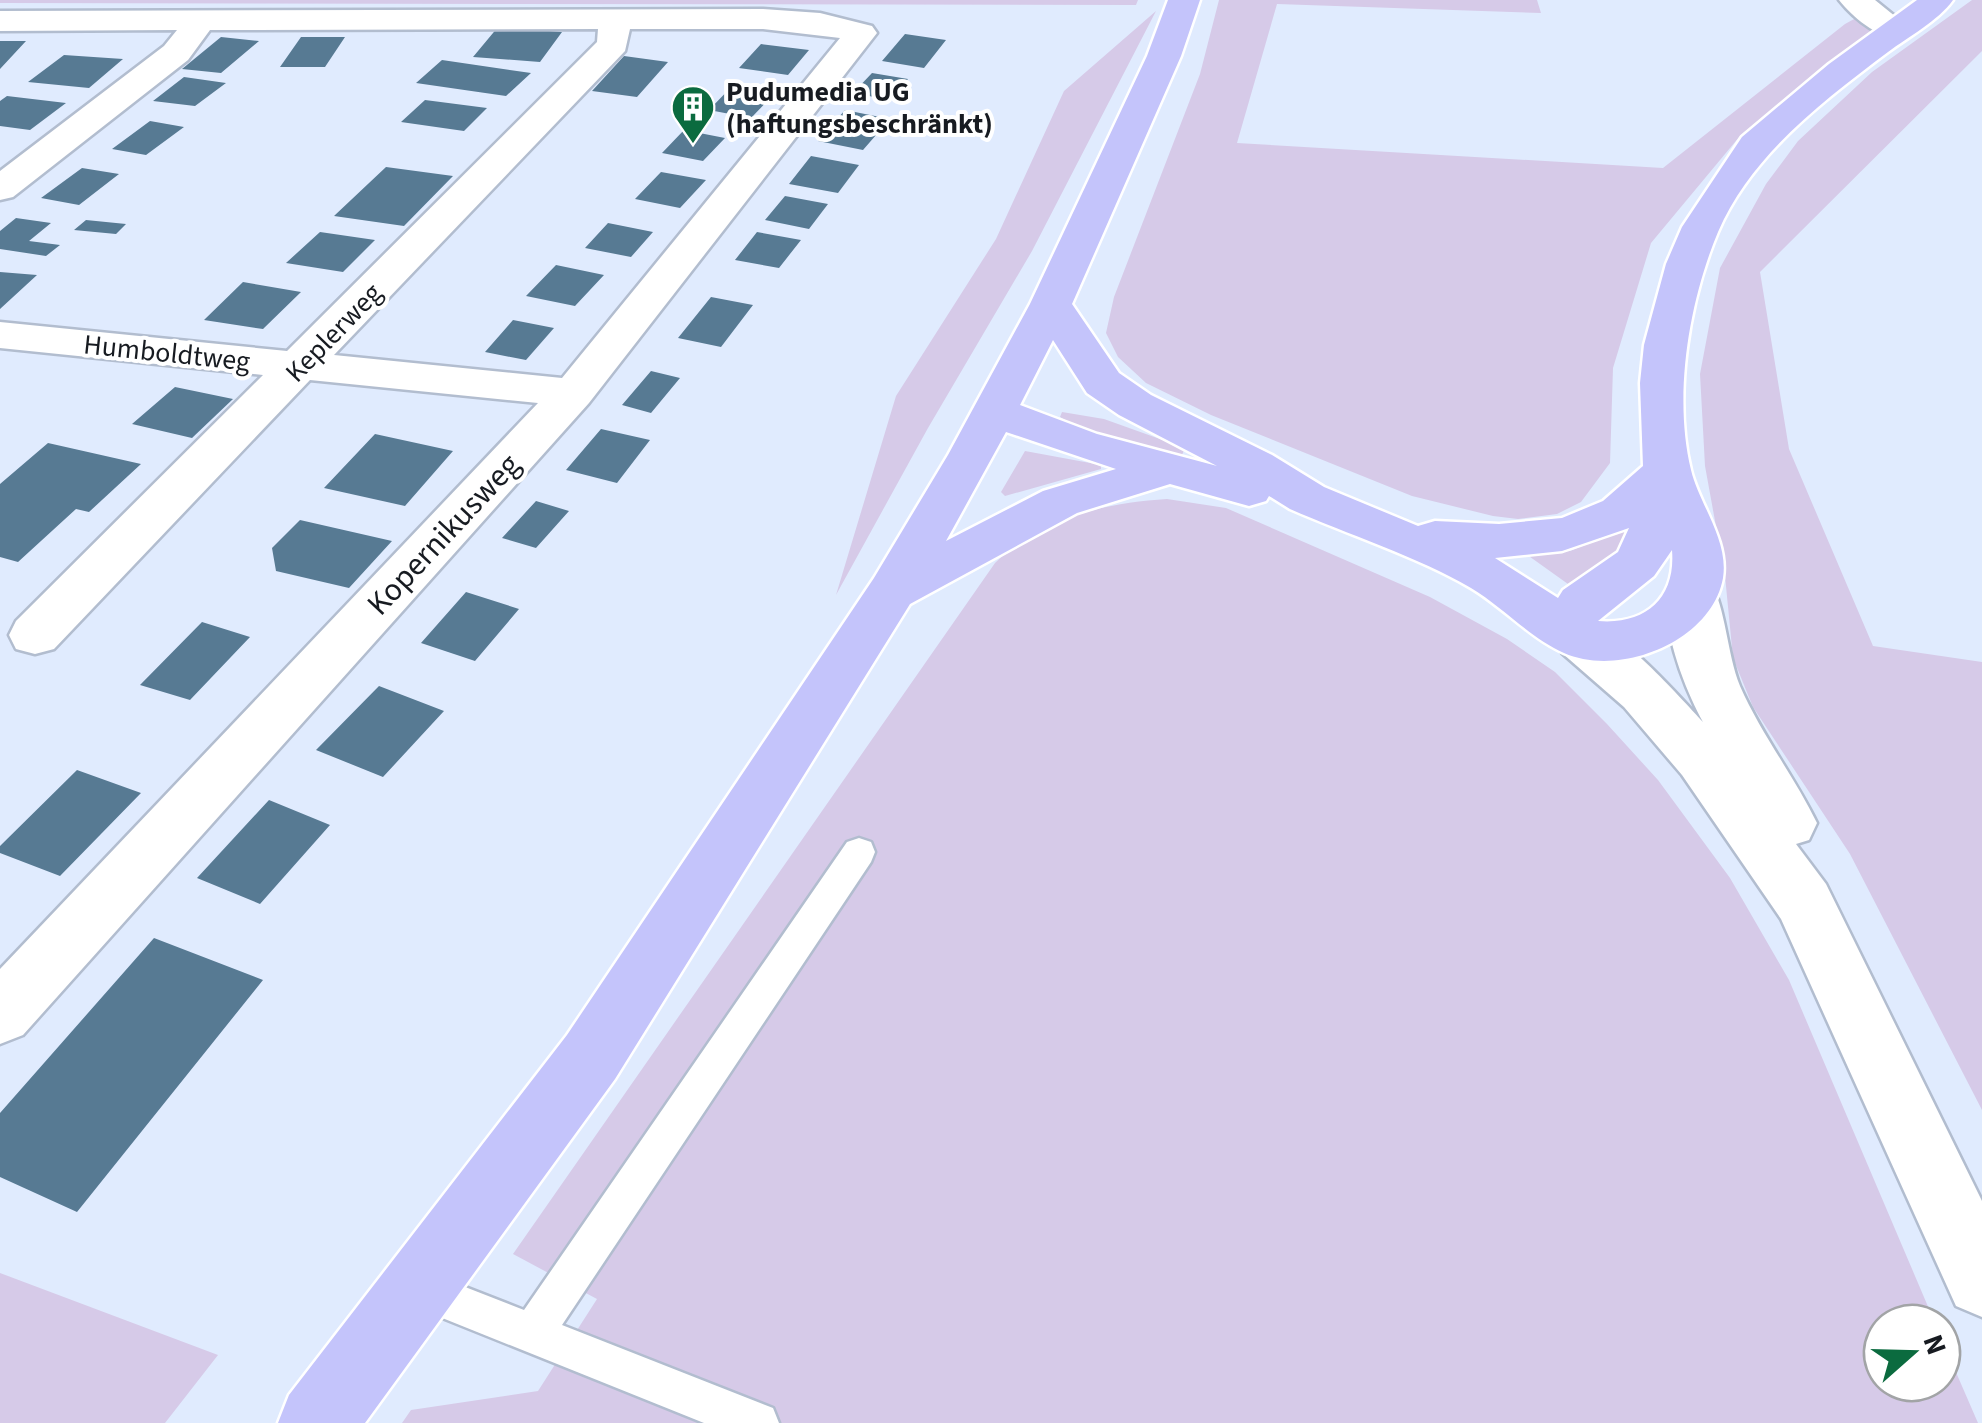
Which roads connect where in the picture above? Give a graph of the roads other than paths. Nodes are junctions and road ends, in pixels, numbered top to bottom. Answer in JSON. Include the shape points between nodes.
{"nodes":[{"id":1,"x":1184,"y":0,"type":"edge"},
{"id":2,"x":1855,"y":0,"type":"edge"},
{"id":3,"x":1937,"y":0,"type":"edge"},
{"id":4,"x":616,"y":20,"type":"junction"},
{"id":5,"x":200,"y":21,"type":"junction"},
{"id":6,"x":0,"y":22,"type":"edge"},
{"id":7,"x":1896,"y":30,"type":"junction"},
{"id":8,"x":0,"y":189,"type":"edge"},
{"id":9,"x":1051,"y":304,"type":"junction"},
{"id":10,"x":0,"y":336,"type":"edge"},
{"id":11,"x":300,"y":365,"type":"junction"},
{"id":12,"x":573,"y":393,"type":"junction"},
{"id":13,"x":999,"y":403,"type":"junction"},
{"id":14,"x":1178,"y":449,"type":"junction"},
{"id":15,"x":1668,"y":469,"type":"junction"},
{"id":16,"x":1402,"y":535,"type":"junction"},
{"id":17,"x":892,"y":591,"type":"junction"},
{"id":18,"x":1692,"y":594,"type":"junction"},
{"id":19,"x":1575,"y":634,"type":"junction"},
{"id":20,"x":35,"y":636,"type":"dead end"},
{"id":21,"x":859,"y":852,"type":"dead end"},
{"id":22,"x":1838,"y":972,"type":"junction"},
{"id":23,"x":0,"y":1014,"type":"edge"},
{"id":24,"x":1982,"y":1280,"type":"edge"},
{"id":25,"x":419,"y":1289,"type":"junction"},
{"id":26,"x":531,"y":1335,"type":"junction"},
{"id":27,"x":317,"y":1423,"type":"edge"},
{"id":28,"x":758,"y":1423,"type":"edge"}],
"edges":[{"from":1,"to":9,"type":"main road"},
{"from":2,"to":7,"type":"street"},
{"from":3,"to":7,"type":"main road"},
{"from":4,"to":5,"type":"street"},
{"from":4,"to":11,"type":"street","name":"Keplerweg","via":[[613,44]]},
{"from":4,"to":12,"type":"street","name":"Kopernikusweg","via":[[763,19],[861,33]]},
{"from":5,"to":6,"type":"street"},
{"from":5,"to":8,"type":"street","via":[[176,53]]},
{"from":7,"to":15,"type":"main road","via":[[1755,145],[1701,227],[1665,345]]},
{"from":9,"to":13,"type":"main road"},
{"from":9,"to":14,"type":"main road","via":[[1104,382]]},
{"from":10,"to":11,"type":"street","name":"Humboldtweg"},
{"from":11,"to":12,"type":"street","name":"Humboldtweg"},
{"from":11,"to":20,"type":"street","name":"Keplerweg"},
{"from":12,"to":23,"type":"street","name":"Kopernikusweg"},
{"from":13,"to":14,"type":"main road","via":[[1081,444]]},
{"from":13,"to":17,"type":"main road"},
{"from":14,"to":16,"type":"main road","via":[[1231,488],[1307,498]]},
{"from":14,"to":17,"type":"main road","via":[[1017,521]]},
{"from":15,"to":16,"type":"main road","via":[[1612,518],[1563,535],[1489,543]]},
{"from":15,"to":18,"type":"main road","via":[[1697,552]]},
{"from":15,"to":19,"type":"main road","via":[[1648,547],[1636,564],[1582,603]]},
{"from":16,"to":19,"type":"main road","via":[[1488,575]]},
{"from":17,"to":25,"type":"main road","via":[[591,1057]]},
{"from":18,"to":19,"type":"main road","via":[[1668,621],[1640,635],[1606,641]]},
{"from":18,"to":22,"type":"street","via":[[1710,686],[1806,856]]},
{"from":19,"to":22,"type":"street","via":[[1653,703],[1735,800],[1804,904]]},
{"from":21,"to":26,"type":"lane"},
{"from":22,"to":24,"type":"street"},
{"from":25,"to":26,"type":"lane"},
{"from":25,"to":27,"type":"main road"},
{"from":26,"to":28,"type":"lane"}]}
